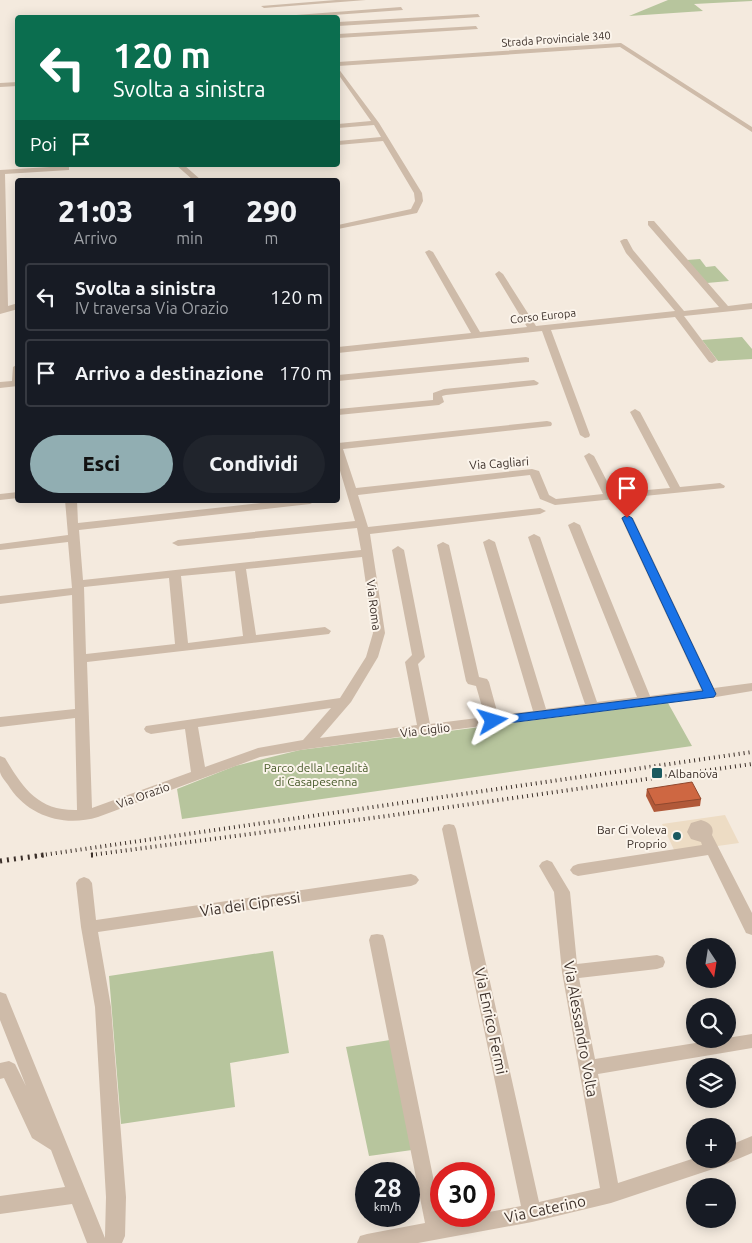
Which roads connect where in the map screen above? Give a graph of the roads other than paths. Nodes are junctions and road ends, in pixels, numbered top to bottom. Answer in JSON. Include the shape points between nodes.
{"nodes":[{"id":1,"x":261,"y":0,"type":"edge"},
{"id":2,"x":363,"y":0,"type":"edge"},
{"id":3,"x":264,"y":6,"type":"junction"},
{"id":4,"x":401,"y":9,"type":"dead end"},
{"id":5,"x":272,"y":15,"type":"edge"},
{"id":6,"x":306,"y":15,"type":"edge"},
{"id":7,"x":478,"y":16,"type":"dead end"},
{"id":8,"x":340,"y":24,"type":"edge"},
{"id":9,"x":476,"y":28,"type":"dead end"},
{"id":10,"x":340,"y":36,"type":"edge"},
{"id":11,"x":340,"y":64,"type":"edge"},
{"id":12,"x":340,"y":73,"type":"edge"},
{"id":13,"x":15,"y":84,"type":"edge"},
{"id":14,"x":0,"y":85,"type":"edge"},
{"id":15,"x":376,"y":123,"type":"junction"},
{"id":16,"x":340,"y":126,"type":"edge"},
{"id":17,"x":752,"y":130,"type":"edge"},
{"id":18,"x":385,"y":139,"type":"junction"},
{"id":19,"x":340,"y":142,"type":"edge"},
{"id":20,"x":40,"y":167,"type":"edge"},
{"id":21,"x":182,"y":167,"type":"edge"},
{"id":22,"x":66,"y":168,"type":"dead end"},
{"id":23,"x":1,"y":172,"type":"edge"},
{"id":24,"x":195,"y":178,"type":"edge"},
{"id":25,"x":650,"y":223,"type":"dead end"},
{"id":26,"x":340,"y":227,"type":"edge"},
{"id":27,"x":624,"y":241,"type":"dead end"},
{"id":28,"x":430,"y":252,"type":"dead end"},
{"id":29,"x":499,"y":274,"type":"dead end"},
{"id":30,"x":752,"y":306,"type":"edge"},
{"id":31,"x":15,"y":307,"type":"edge"},
{"id":32,"x":726,"y":309,"type":"junction"},
{"id":33,"x":2,"y":310,"type":"edge"},
{"id":34,"x":680,"y":314,"type":"junction"},
{"id":35,"x":546,"y":328,"type":"junction"},
{"id":36,"x":533,"y":329,"type":"junction"},
{"id":37,"x":477,"y":335,"type":"junction"},
{"id":38,"x":340,"y":350,"type":"edge"},
{"id":39,"x":526,"y":360,"type":"dead end"},
{"id":40,"x":712,"y":360,"type":"dead end"},
{"id":41,"x":340,"y":378,"type":"edge"},
{"id":42,"x":15,"y":383,"type":"edge"},
{"id":43,"x":534,"y":383,"type":"dead end"},
{"id":44,"x":0,"y":385,"type":"edge"},
{"id":45,"x":340,"y":412,"type":"edge"},
{"id":46,"x":635,"y":412,"type":"dead end"},
{"id":47,"x":547,"y":424,"type":"dead end"},
{"id":48,"x":584,"y":435,"type":"dead end"},
{"id":49,"x":340,"y":447,"type":"edge"},
{"id":50,"x":340,"y":453,"type":"edge"},
{"id":51,"x":589,"y":456,"type":"dead end"},
{"id":52,"x":720,"y":486,"type":"dead end"},
{"id":53,"x":676,"y":489,"type":"junction"},
{"id":54,"x":352,"y":492,"type":"junction"},
{"id":55,"x":15,"y":495,"type":"edge"},
{"id":56,"x":609,"y":496,"type":"junction"},
{"id":57,"x":0,"y":497,"type":"edge"},
{"id":58,"x":71,"y":503,"type":"edge"},
{"id":59,"x":295,"y":503,"type":"edge"},
{"id":60,"x":540,"y":511,"type":"dead end"},
{"id":61,"x":627,"y":518,"type":"dead end"},
{"id":62,"x":574,"y":525,"type":"dead end"},
{"id":63,"x":363,"y":527,"type":"junction"},
{"id":64,"x":73,"y":532,"type":"junction"},
{"id":65,"x":534,"y":537,"type":"dead end"},
{"id":66,"x":489,"y":542,"type":"dead end"},
{"id":67,"x":178,"y":543,"type":"dead end"},
{"id":68,"x":443,"y":545,"type":"dead end"},
{"id":69,"x":0,"y":547,"type":"edge"},
{"id":70,"x":398,"y":550,"type":"dead end"},
{"id":71,"x":366,"y":553,"type":"junction"},
{"id":72,"x":240,"y":567,"type":"junction"},
{"id":73,"x":175,"y":574,"type":"junction"},
{"id":74,"x":77,"y":588,"type":"junction"},
{"id":75,"x":0,"y":600,"type":"edge"},
{"id":76,"x":325,"y":630,"type":"dead end"},
{"id":77,"x":250,"y":639,"type":"junction"},
{"id":78,"x":182,"y":647,"type":"junction"},
{"id":79,"x":80,"y":659,"type":"junction"},
{"id":80,"x":752,"y":687,"type":"edge"},
{"id":81,"x":710,"y":694,"type":"junction"},
{"id":82,"x":344,"y":702,"type":"junction"},
{"id":83,"x":646,"y":702,"type":"junction"},
{"id":84,"x":593,"y":709,"type":"junction"},
{"id":85,"x":81,"y":713,"type":"junction"},
{"id":86,"x":541,"y":715,"type":"junction"},
{"id":87,"x":493,"y":721,"type":"junction"},
{"id":88,"x":0,"y":722,"type":"edge"},
{"id":89,"x":191,"y":723,"type":"junction"},
{"id":90,"x":151,"y":729,"type":"dead end"},
{"id":91,"x":425,"y":730,"type":"junction"},
{"id":92,"x":307,"y":744,"type":"junction"},
{"id":93,"x":0,"y":761,"type":"edge"},
{"id":94,"x":199,"y":775,"type":"junction"},
{"id":95,"x":83,"y":815,"type":"junction"},
{"id":96,"x":449,"y":829,"type":"dead end"},
{"id":97,"x":547,"y":866,"type":"dead end"},
{"id":98,"x":578,"y":870,"type":"dead end"},
{"id":99,"x":411,"y":880,"type":"dead end"},
{"id":100,"x":84,"y":883,"type":"dead end"},
{"id":101,"x":89,"y":927,"type":"junction"},
{"id":102,"x":752,"y":929,"type":"edge"},
{"id":103,"x":377,"y":940,"type":"dead end"},
{"id":104,"x":657,"y":962,"type":"dead end"},
{"id":105,"x":570,"y":972,"type":"junction"},
{"id":106,"x":0,"y":999,"type":"edge"},
{"id":107,"x":752,"y":1041,"type":"edge"},
{"id":108,"x":588,"y":1068,"type":"junction"},
{"id":109,"x":0,"y":1071,"type":"edge"},
{"id":110,"x":752,"y":1144,"type":"edge"},
{"id":111,"x":59,"y":1145,"type":"junction"},
{"id":112,"x":736,"y":1151,"type":"edge"},
{"id":113,"x":691,"y":1168,"type":"edge"},
{"id":114,"x":78,"y":1194,"type":"junction"},
{"id":115,"x":611,"y":1194,"type":"junction"},
{"id":116,"x":0,"y":1205,"type":"edge"},
{"id":117,"x":532,"y":1213,"type":"junction"},
{"id":118,"x":436,"y":1230,"type":"junction"},
{"id":119,"x":97,"y":1243,"type":"edge"},
{"id":120,"x":112,"y":1243,"type":"edge"},
{"id":121,"x":367,"y":1243,"type":"edge"}],
"edges":[{"from":1,"to":3,"type":"street"},
{"from":2,"to":3,"type":"street"},
{"from":3,"to":5,"type":"street"},
{"from":4,"to":6,"type":"street"},
{"from":7,"to":8,"type":"street"},
{"from":9,"to":10,"type":"street"},
{"from":11,"to":17,"type":"street","name":"Strada Provinciale 340","via":[[621,45]]},
{"from":12,"to":15,"type":"street"},
{"from":13,"to":14,"type":"street"},
{"from":15,"to":16,"type":"street"},
{"from":15,"to":18,"type":"street"},
{"from":18,"to":19,"type":"street"},
{"from":18,"to":26,"type":"street","via":[[418,193],[419,201],[414,211]]},
{"from":20,"to":22,"type":"street"},
{"from":20,"to":23,"type":"street"},
{"from":21,"to":24,"type":"street"},
{"from":23,"to":33,"type":"street"},
{"from":25,"to":32,"type":"street"},
{"from":27,"to":34,"type":"street"},
{"from":28,"to":37,"type":"street"},
{"from":29,"to":36,"type":"street"},
{"from":30,"to":32,"type":"street","name":"Corso Europa"},
{"from":31,"to":33,"type":"street"},
{"from":32,"to":34,"type":"street","name":"Corso Europa"},
{"from":34,"to":35,"type":"street","name":"Corso Europa"},
{"from":34,"to":40,"type":"street"},
{"from":35,"to":36,"type":"street","name":"Corso Europa"},
{"from":35,"to":48,"type":"street"},
{"from":36,"to":37,"type":"street","name":"Corso Europa"},
{"from":37,"to":38,"type":"street","name":"Corso Europa"},
{"from":39,"to":41,"type":"street"},
{"from":42,"to":44,"type":"street"},
{"from":43,"to":45,"type":"street","via":[[444,392],[437,395],[439,402]]},
{"from":46,"to":53,"type":"street"},
{"from":47,"to":49,"type":"street"},
{"from":50,"to":54,"type":"street","name":"Via Roma"},
{"from":51,"to":56,"type":"street"},
{"from":52,"to":53,"type":"street","name":"Via Cagliari"},
{"from":53,"to":56,"type":"street","name":"Via Cagliari"},
{"from":54,"to":56,"type":"street","name":"Via Cagliari","via":[[532,472],[548,500]]},
{"from":54,"to":63,"type":"street","name":"Via Roma"},
{"from":55,"to":57,"type":"street"},
{"from":58,"to":64,"type":"street"},
{"from":59,"to":64,"type":"street"},
{"from":60,"to":63,"type":"street"},
{"from":61,"to":81,"type":"street"},
{"from":62,"to":83,"type":"street"},
{"from":63,"to":67,"type":"street"},
{"from":63,"to":71,"type":"street","name":"Via Roma"},
{"from":64,"to":69,"type":"street"},
{"from":64,"to":74,"type":"street"},
{"from":65,"to":84,"type":"street"},
{"from":66,"to":86,"type":"street"},
{"from":68,"to":87,"type":"street","via":[[473,680],[482,682]]},
{"from":70,"to":91,"type":"street","via":[[419,657],[411,662]]},
{"from":71,"to":72,"type":"street"},
{"from":71,"to":82,"type":"street","name":"Via Roma","via":[[379,633],[372,657]]},
{"from":72,"to":73,"type":"street"},
{"from":72,"to":77,"type":"street"},
{"from":73,"to":74,"type":"street"},
{"from":73,"to":78,"type":"street"},
{"from":74,"to":75,"type":"street"},
{"from":74,"to":79,"type":"street"},
{"from":76,"to":77,"type":"street"},
{"from":77,"to":78,"type":"street"},
{"from":78,"to":79,"type":"street"},
{"from":79,"to":85,"type":"street"},
{"from":80,"to":81,"type":"street","name":"Via Ciglio"},
{"from":81,"to":83,"type":"street","name":"Via Ciglio"},
{"from":82,"to":89,"type":"street"},
{"from":82,"to":92,"type":"street","name":"Via Roma"},
{"from":83,"to":84,"type":"street","name":"Via Ciglio"},
{"from":84,"to":86,"type":"street","name":"Via Ciglio"},
{"from":85,"to":88,"type":"street"},
{"from":85,"to":95,"type":"street"},
{"from":86,"to":87,"type":"street","name":"Via Ciglio"},
{"from":87,"to":91,"type":"street","name":"Via Ciglio"},
{"from":89,"to":90,"type":"street"},
{"from":89,"to":94,"type":"street"},
{"from":91,"to":92,"type":"street","name":"Via Ciglio"},
{"from":92,"to":94,"type":"street","name":"Via Orazio","via":[[258,753]]},
{"from":93,"to":95,"type":"street","name":"Via Orazio","via":[[24,796],[44,812],[65,817]]},
{"from":94,"to":95,"type":"street","name":"Via Orazio"},
{"from":96,"to":117,"type":"street","name":"Via Enrico Fermi"},
{"from":97,"to":105,"type":"street","name":"Via Alessandro Volta","via":[[562,892]]},
{"from":98,"to":102,"type":"street","via":[[709,842]]},
{"from":99,"to":101,"type":"street","name":"Via dei Cipressi"},
{"from":100,"to":101,"type":"street"},
{"from":101,"to":120,"type":"street","via":[[103,1007],[116,1197]]},
{"from":103,"to":118,"type":"street"},
{"from":104,"to":105,"type":"street"},
{"from":105,"to":108,"type":"street","name":"Via Alessandro Volta"},
{"from":106,"to":111,"type":"street"},
{"from":107,"to":108,"type":"street"},
{"from":108,"to":115,"type":"street","name":"Via Alessandro Volta"},
{"from":109,"to":111,"type":"street","via":[[9,1069],[38,1132]]},
{"from":110,"to":112,"type":"street"},
{"from":111,"to":114,"type":"street"},
{"from":113,"to":115,"type":"street","name":"Via Caterino"},
{"from":114,"to":116,"type":"street"},
{"from":114,"to":119,"type":"street"},
{"from":115,"to":117,"type":"street","name":"Via Caterino"},
{"from":117,"to":118,"type":"street","name":"Via Caterino"},
{"from":118,"to":121,"type":"street","name":"Via Caterino"}]}
